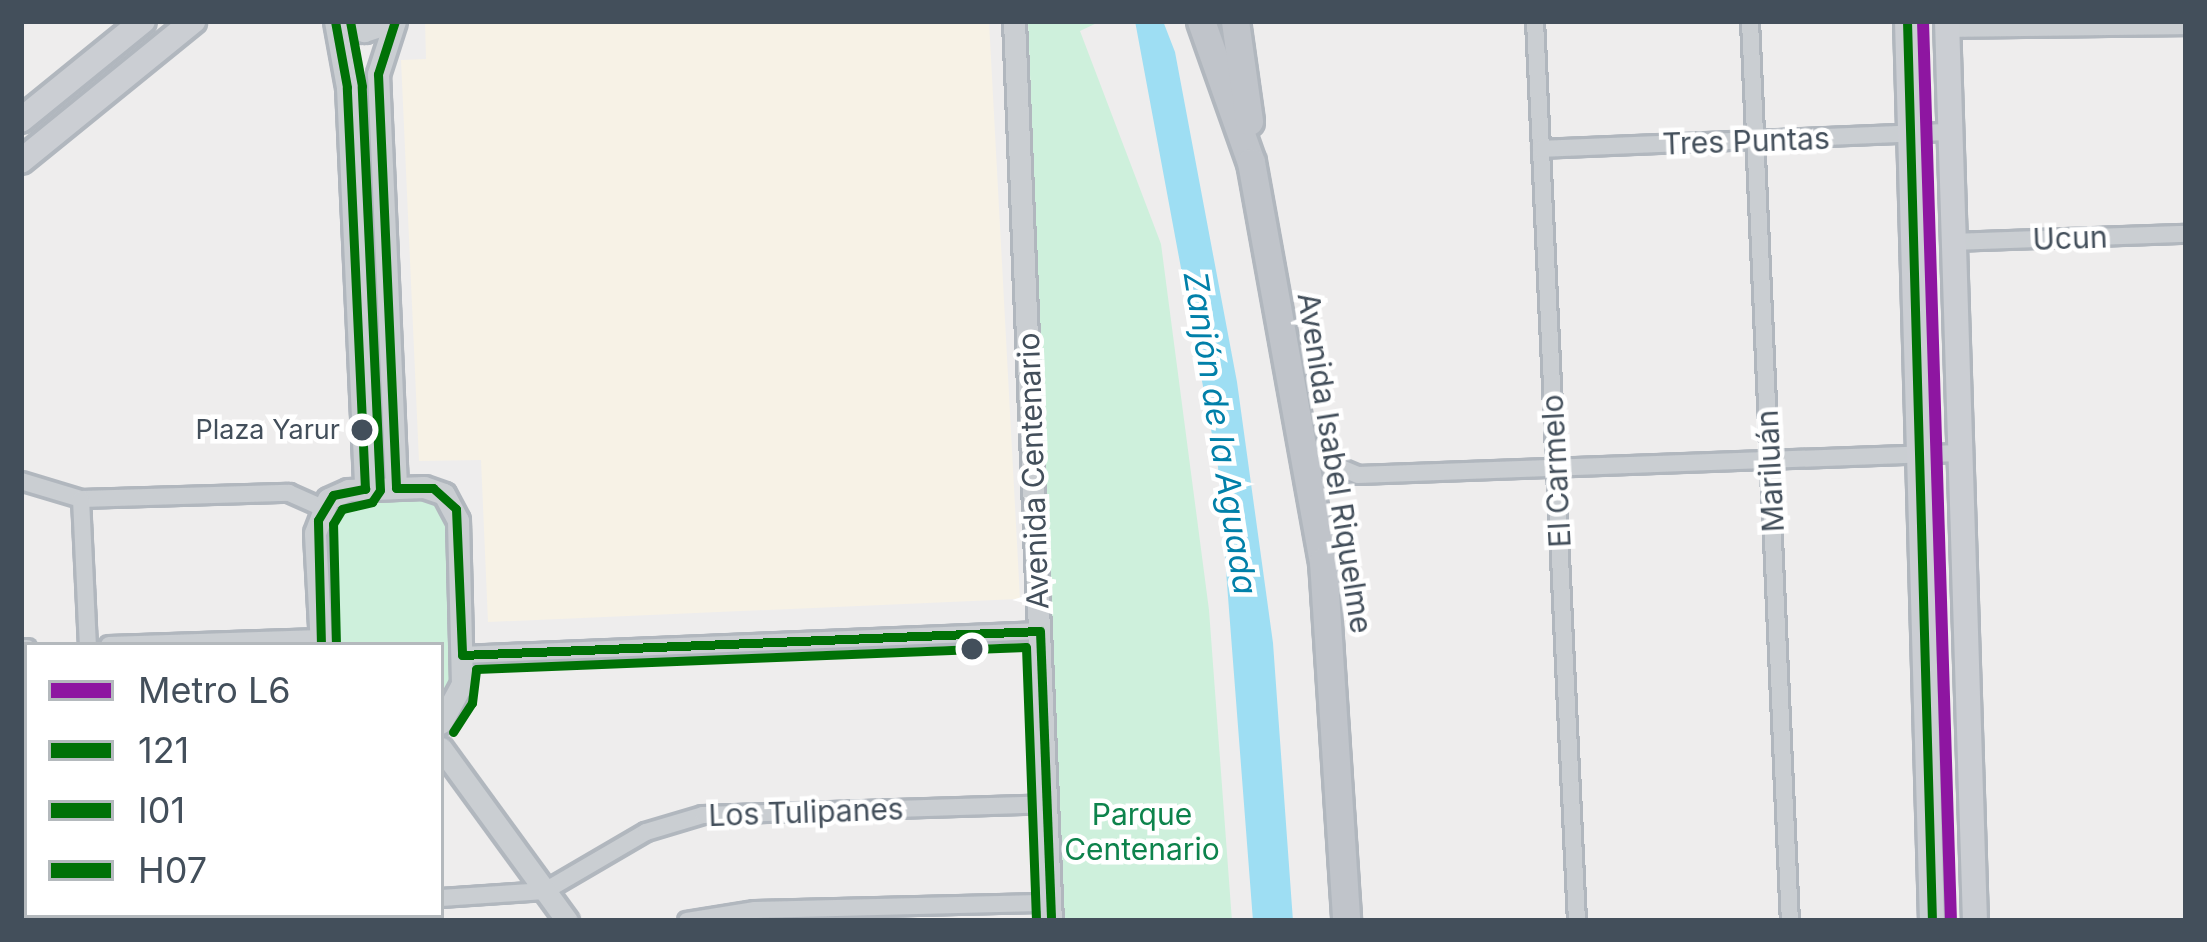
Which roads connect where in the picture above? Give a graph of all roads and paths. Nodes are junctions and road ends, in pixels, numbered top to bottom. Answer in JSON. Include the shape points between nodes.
{"nodes":[{"id":1,"x":142,"y":21,"type":"edge"},
{"id":2,"x":193,"y":21,"type":"edge"},
{"id":3,"x":337,"y":21,"type":"edge"},
{"id":4,"x":395,"y":21,"type":"edge"},
{"id":5,"x":1014,"y":21,"type":"edge"},
{"id":6,"x":1201,"y":21,"type":"edge"},
{"id":7,"x":1235,"y":21,"type":"edge"},
{"id":8,"x":1535,"y":21,"type":"edge"},
{"id":9,"x":1750,"y":21,"type":"edge"},
{"id":10,"x":1907,"y":21,"type":"edge"},
{"id":11,"x":1947,"y":25,"type":"edge"},
{"id":12,"x":2186,"y":26,"type":"edge"},
{"id":13,"x":21,"y":120,"type":"edge"},
{"id":14,"x":1950,"y":132,"type":"junction"},
{"id":15,"x":1910,"y":134,"type":"junction"},
{"id":16,"x":1755,"y":140,"type":"junction"},
{"id":17,"x":1541,"y":149,"type":"junction"},
{"id":18,"x":21,"y":161,"type":"edge"},
{"id":19,"x":1250,"y":161,"type":"junction"},
{"id":20,"x":2186,"y":234,"type":"edge"},
{"id":21,"x":1953,"y":242,"type":"junction"},
{"id":22,"x":1954,"y":275,"type":"junction"},
{"id":23,"x":1914,"y":279,"type":"junction"},
{"id":24,"x":1955,"y":316,"type":"junction"},
{"id":25,"x":1915,"y":317,"type":"junction"},
{"id":26,"x":1956,"y":360,"type":"junction"},
{"id":27,"x":1916,"y":361,"type":"junction"},
{"id":28,"x":1958,"y":396,"type":"junction"},
{"id":29,"x":1917,"y":398,"type":"junction"},
{"id":30,"x":1304,"y":453,"type":"junction"},
{"id":31,"x":1959,"y":453,"type":"junction"},
{"id":32,"x":1919,"y":454,"type":"junction"},
{"id":33,"x":1770,"y":460,"type":"junction"},
{"id":34,"x":1556,"y":468,"type":"junction"},
{"id":35,"x":23,"y":487,"type":"edge"},
{"id":36,"x":396,"y":488,"type":"junction"},
{"id":37,"x":365,"y":489,"type":"junction"},
{"id":38,"x":81,"y":499,"type":"junction"},
{"id":39,"x":323,"y":508,"type":"junction"},
{"id":40,"x":1040,"y":631,"type":"junction"},
{"id":41,"x":88,"y":642,"type":"edge"},
{"id":42,"x":321,"y":642,"type":"edge"},
{"id":43,"x":462,"y":655,"type":"junction"},
{"id":44,"x":1966,"y":694,"type":"junction"},
{"id":45,"x":1926,"y":696,"type":"junction"},
{"id":46,"x":444,"y":719,"type":"edge"},
{"id":47,"x":444,"y":752,"type":"edge"},
{"id":48,"x":1047,"y":804,"type":"junction"},
{"id":49,"x":1930,"y":862,"type":"junction"},
{"id":50,"x":1971,"y":862,"type":"junction"},
{"id":51,"x":545,"y":890,"type":"junction"},
{"id":52,"x":444,"y":898,"type":"edge"},
{"id":53,"x":1051,"y":912,"type":"edge"},
{"id":54,"x":567,"y":921,"type":"edge"},
{"id":55,"x":687,"y":921,"type":"edge"},
{"id":56,"x":1346,"y":921,"type":"edge"},
{"id":57,"x":1577,"y":921,"type":"edge"},
{"id":58,"x":1790,"y":921,"type":"edge"},
{"id":59,"x":1932,"y":921,"type":"edge"},
{"id":60,"x":1975,"y":921,"type":"edge"}],
"edges":[{"from":1,"to":13,"type":"main road"},
{"from":2,"to":18,"type":"main road"},
{"from":3,"to":4,"type":"street","via":[[364,31]]},
{"from":3,"to":37,"type":"street"},
{"from":4,"to":36,"type":"street","via":[[378,84]]},
{"from":5,"to":40,"type":"street","name":"Avenida Centenario"},
{"from":6,"to":19,"type":"highway","name":"Avenida Isabel Riquelme"},
{"from":7,"to":19,"type":"highway","name":"Avenida Isabel Riquelme"},
{"from":8,"to":17,"type":"street","name":"El Carmelo"},
{"from":9,"to":16,"type":"street","name":"Mariluán"},
{"from":10,"to":15,"type":"main road"},
{"from":11,"to":12,"type":"street"},
{"from":11,"to":14,"type":"main road"},
{"from":14,"to":15,"type":"street","name":"Tres Puntas"},
{"from":14,"to":21,"type":"main road"},
{"from":15,"to":16,"type":"street","name":"Tres Puntas"},
{"from":15,"to":23,"type":"main road"},
{"from":16,"to":17,"type":"street","name":"Tres Puntas"},
{"from":16,"to":33,"type":"street","name":"Mariluán"},
{"from":17,"to":34,"type":"street","name":"El Carmelo"},
{"from":19,"to":30,"type":"highway","name":"Avenida Isabel Riquelme"},
{"from":20,"to":21,"type":"street","name":"Ucun"},
{"from":21,"to":22,"type":"main road"},
{"from":22,"to":23,"type":"main road","via":[[1937,289]]},
{"from":22,"to":24,"type":"main road"},
{"from":23,"to":25,"type":"main road"},
{"from":24,"to":25,"type":"main road","via":[[1937,304]]},
{"from":24,"to":26,"type":"main road"},
{"from":25,"to":27,"type":"main road"},
{"from":26,"to":27,"type":"main road","via":[[1938,371]]},
{"from":26,"to":28,"type":"main road"},
{"from":27,"to":29,"type":"main road"},
{"from":28,"to":29,"type":"main road","via":[[1938,387]]},
{"from":28,"to":31,"type":"main road"},
{"from":29,"to":32,"type":"main road"},
{"from":30,"to":34,"type":"street","via":[[1358,475]]},
{"from":30,"to":56,"type":"highway","name":"Avenida Isabel Riquelme","via":[[1329,610]]},
{"from":31,"to":32,"type":"street"},
{"from":31,"to":44,"type":"main road"},
{"from":32,"to":33,"type":"street"},
{"from":32,"to":45,"type":"main road"},
{"from":33,"to":34,"type":"street"},
{"from":33,"to":58,"type":"street","name":"Mariluán"},
{"from":34,"to":57,"type":"street","name":"El Carmelo"},
{"from":35,"to":38,"type":"street"},
{"from":36,"to":37,"type":"street"},
{"from":36,"to":43,"type":"street","via":[[434,488],[456,509]]},
{"from":37,"to":39,"type":"street","via":[[339,492]]},
{"from":38,"to":39,"type":"street","via":[[289,493]]},
{"from":38,"to":41,"type":"street"},
{"from":39,"to":42,"type":"street","via":[[315,533]]},
{"from":40,"to":43,"type":"street"},
{"from":40,"to":48,"type":"street","name":"Avenida Centenario"},
{"from":43,"to":46,"type":"street","via":[[458,699]]},
{"from":44,"to":45,"type":"main road"},
{"from":44,"to":50,"type":"main road"},
{"from":45,"to":49,"type":"main road"},
{"from":47,"to":51,"type":"street"},
{"from":48,"to":51,"type":"street","name":"Los Tulipanes","via":[[703,814],[646,832]]},
{"from":48,"to":53,"type":"street","name":"Avenida Centenario"},
{"from":49,"to":50,"type":"main road"},
{"from":49,"to":59,"type":"main road"},
{"from":50,"to":60,"type":"main road"},
{"from":51,"to":52,"type":"street","name":"Los Tulipanes"},
{"from":51,"to":54,"type":"street"},
{"from":53,"to":55,"type":"street","via":[[755,910]]}]}
